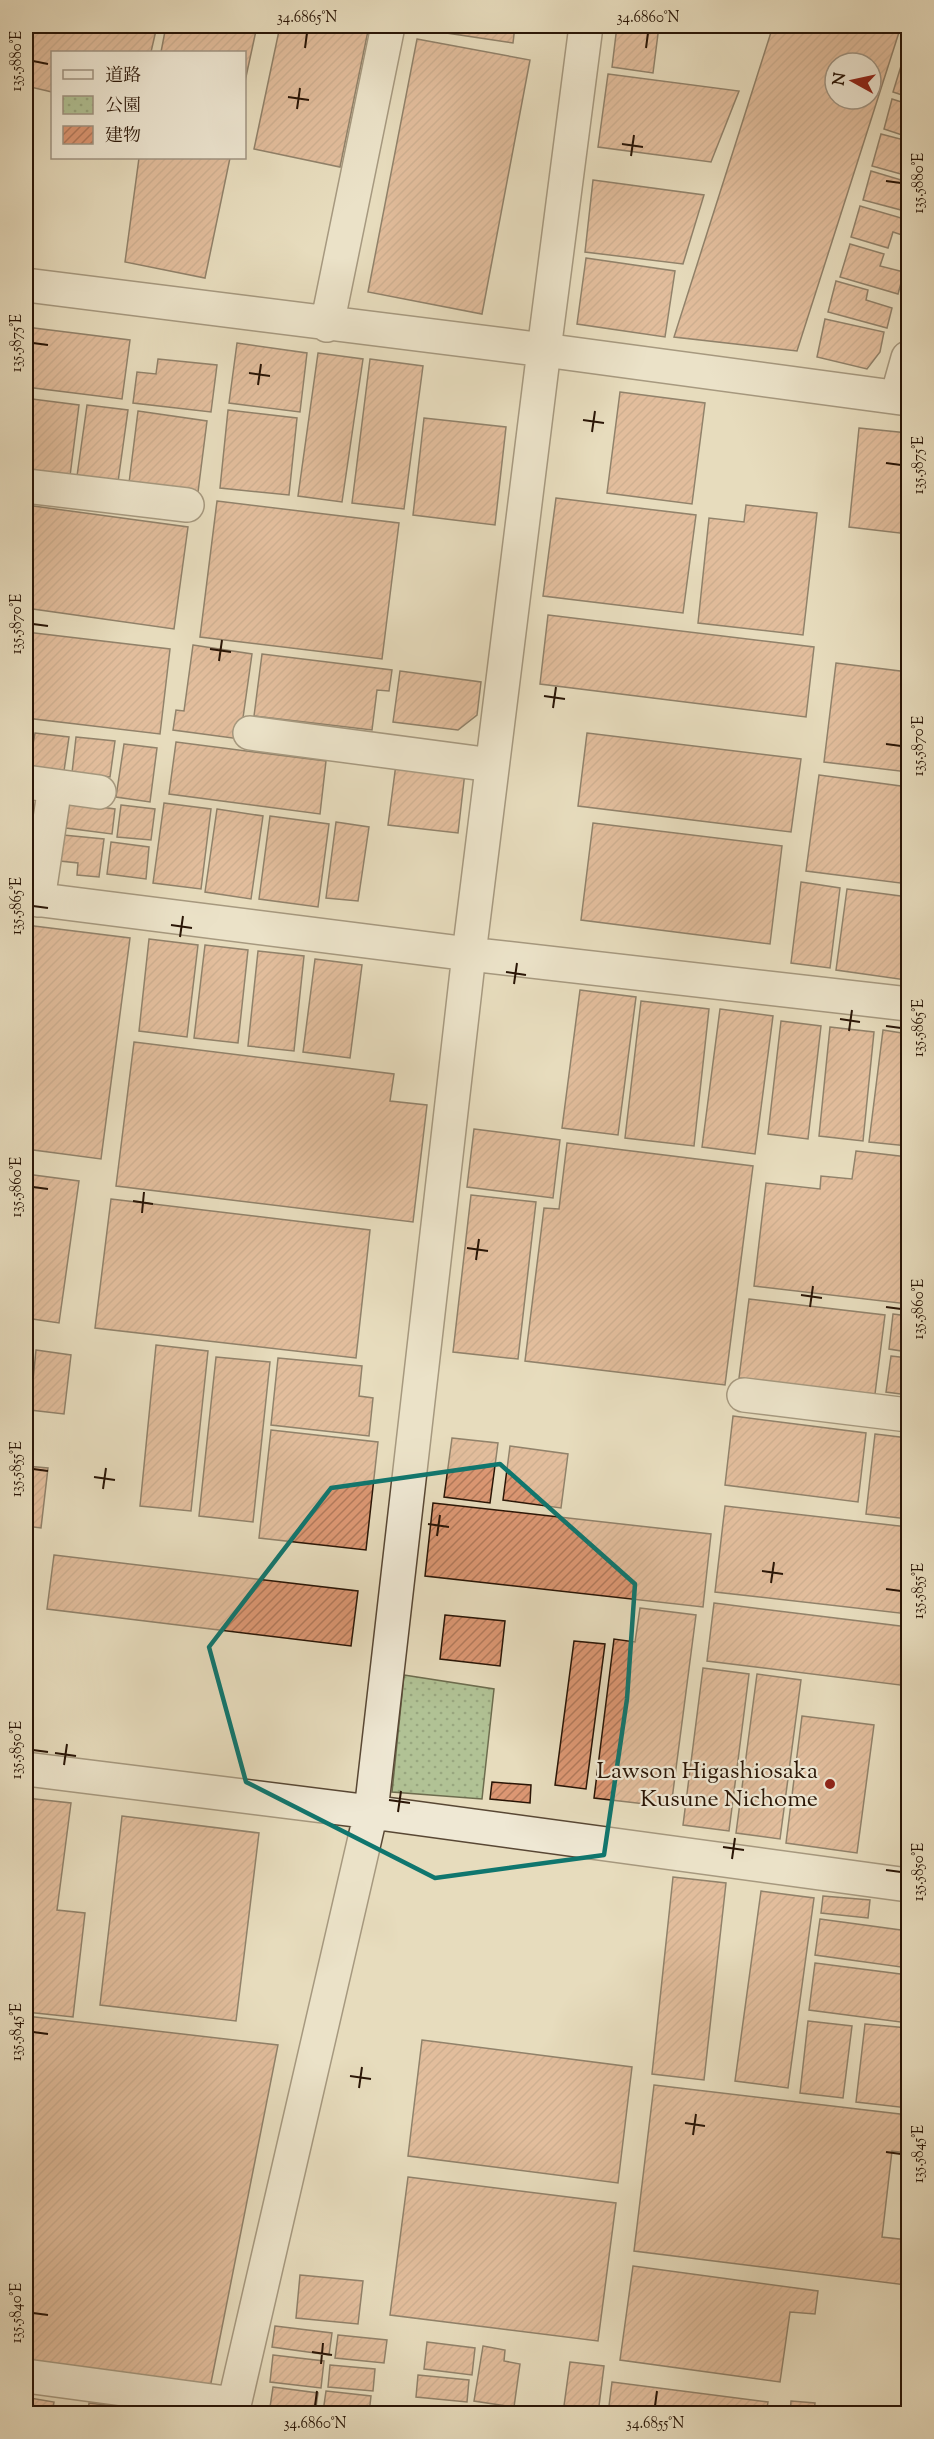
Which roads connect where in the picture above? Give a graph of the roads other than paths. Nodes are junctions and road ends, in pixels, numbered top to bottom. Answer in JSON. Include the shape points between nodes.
{"nodes":[{"id":1,"x":388,"y":26,"type":"edge"},
{"id":2,"x":586,"y":26,"type":"edge"},
{"id":3,"x":26,"y":285,"type":"edge"},
{"id":4,"x":327,"y":325,"type":"junction"},
{"id":5,"x":544,"y":350,"type":"junction"},
{"id":6,"x":909,"y":358,"type":"edge"},
{"id":7,"x":903,"y":398,"type":"edge"},
{"id":8,"x":26,"y":486,"type":"edge"},
{"id":9,"x":187,"y":505,"type":"dead end"},
{"id":10,"x":250,"y":733,"type":"dead end"},
{"id":11,"x":492,"y":765,"type":"junction"},
{"id":12,"x":40,"y":784,"type":"edge"},
{"id":13,"x":99,"y":792,"type":"dead end"},
{"id":14,"x":32,"y":899,"type":"edge"},
{"id":15,"x":469,"y":954,"type":"junction"},
{"id":16,"x":909,"y":1004,"type":"edge"},
{"id":17,"x":744,"y":1395,"type":"dead end"},
{"id":18,"x":909,"y":1415,"type":"edge"},
{"id":19,"x":26,"y":1769,"type":"edge"},
{"id":20,"x":371,"y":1812,"type":"junction"},
{"id":21,"x":909,"y":1886,"type":"edge"},
{"id":22,"x":26,"y":2376,"type":"edge"},
{"id":23,"x":233,"y":2409,"type":"edge"}],
"edges":[{"from":1,"to":4,"type":"street"},
{"from":2,"to":5,"type":"street"},
{"from":3,"to":4,"type":"street"},
{"from":4,"to":5,"type":"street"},
{"from":5,"to":7,"type":"street"},
{"from":5,"to":11,"type":"street"},
{"from":6,"to":7,"type":"street"},
{"from":8,"to":9,"type":"street"},
{"from":10,"to":11,"type":"street"},
{"from":11,"to":15,"type":"street"},
{"from":12,"to":13,"type":"street"},
{"from":12,"to":14,"type":"street"},
{"from":14,"to":15,"type":"street"},
{"from":15,"to":16,"type":"street"},
{"from":15,"to":20,"type":"street"},
{"from":17,"to":18,"type":"street"},
{"from":19,"to":20,"type":"street"},
{"from":20,"to":21,"type":"street"},
{"from":20,"to":23,"type":"street"},
{"from":22,"to":23,"type":"street"}]}
